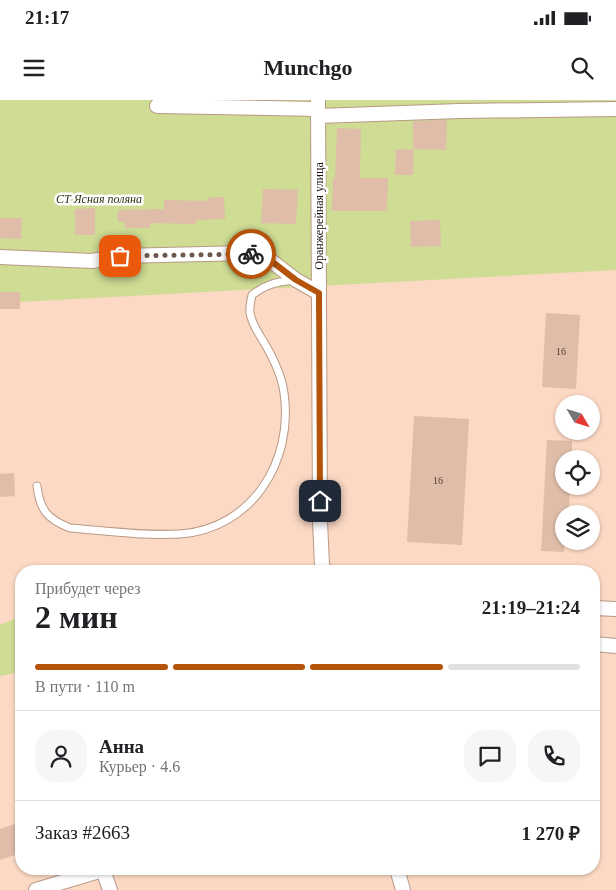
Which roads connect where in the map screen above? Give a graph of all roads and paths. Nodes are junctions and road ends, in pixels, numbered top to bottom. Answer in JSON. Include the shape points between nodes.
{"nodes":[{"id":1,"x":157,"y":106,"type":"dead end"},
{"id":2,"x":318,"y":108,"type":"edge"},
{"id":3,"x":616,"y":110,"type":"edge"},
{"id":4,"x":0,"y":256,"type":"edge"},
{"id":5,"x":296,"y":280,"type":"junction"},
{"id":6,"x":319,"y":293,"type":"junction"},
{"id":7,"x":37,"y":486,"type":"dead end"},
{"id":8,"x":322,"y":565,"type":"edge"},
{"id":9,"x":600,"y":608,"type":"edge"},
{"id":10,"x":616,"y":609,"type":"edge"},
{"id":11,"x":600,"y":645,"type":"edge"},
{"id":12,"x":616,"y":646,"type":"edge"},
{"id":13,"x":85,"y":875,"type":"edge"},
{"id":14,"x":106,"y":875,"type":"edge"},
{"id":15,"x":399,"y":875,"type":"edge"},
{"id":16,"x":36,"y":890,"type":"edge"},
{"id":17,"x":110,"y":890,"type":"edge"},
{"id":18,"x":403,"y":890,"type":"edge"}],
"edges":[{"from":1,"to":2,"type":"street"},
{"from":2,"to":3,"type":"street"},
{"from":2,"to":6,"type":"street","name":"Оранжерейная улица"},
{"from":4,"to":5,"type":"street","via":[[92,261],[120,256],[247,253],[266,257]]},
{"from":5,"to":6,"type":"street"},
{"from":5,"to":7,"type":"lane","via":[[273,282],[252,295],[251,318],[278,370],[284,393],[285,420],[283,442],[275,467],[265,486],[239,512],[202,530],[180,534],[70,528],[47,515],[39,501]]},
{"from":6,"to":8,"type":"street","name":"Оранжерейная улица"},
{"from":9,"to":10,"type":"street"},
{"from":11,"to":12,"type":"street"},
{"from":13,"to":16,"type":"street"},
{"from":14,"to":17,"type":"street"},
{"from":15,"to":18,"type":"street"}]}
